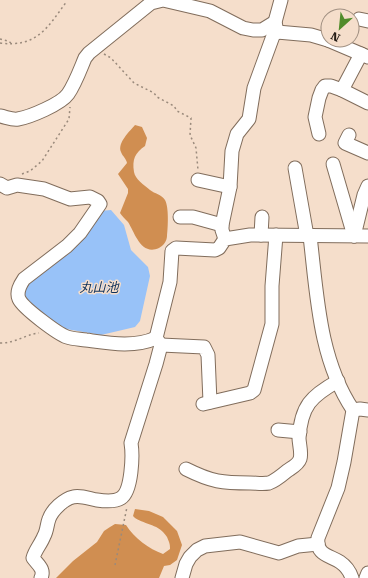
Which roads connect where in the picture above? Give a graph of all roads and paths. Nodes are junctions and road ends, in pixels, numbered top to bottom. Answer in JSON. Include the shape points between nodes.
{"nodes":[{"id":1,"x":281,"y":0,"type":"edge"},
{"id":2,"x":68,"y":1,"type":"dead end"},
{"id":3,"x":276,"y":27,"type":"junction"},
{"id":4,"x":320,"y":38,"type":"edge"},
{"id":5,"x":0,"y":39,"type":"edge"},
{"id":6,"x":0,"y":43,"type":"edge"},
{"id":7,"x":11,"y":44,"type":"junction"},
{"id":8,"x":95,"y":48,"type":"junction"},
{"id":9,"x":346,"y":48,"type":"edge"},
{"id":10,"x":365,"y":56,"type":"edge"},
{"id":11,"x":342,"y":90,"type":"junction"},
{"id":12,"x":68,"y":94,"type":"junction"},
{"id":13,"x":368,"y":103,"type":"edge"},
{"id":14,"x":0,"y":116,"type":"edge"},
{"id":15,"x":319,"y":134,"type":"dead end"},
{"id":16,"x":349,"y":135,"type":"dead end"},
{"id":17,"x":368,"y":153,"type":"edge"},
{"id":18,"x":333,"y":164,"type":"dead end"},
{"id":19,"x":295,"y":168,"type":"dead end"},
{"id":20,"x":22,"y":174,"type":"dead end"},
{"id":21,"x":198,"y":180,"type":"joint"},
{"id":22,"x":0,"y":184,"type":"edge"},
{"id":23,"x":368,"y":186,"type":"edge"},
{"id":24,"x":230,"y":187,"type":"junction"},
{"id":25,"x":180,"y":217,"type":"dead end"},
{"id":26,"x":262,"y":217,"type":"dead end"},
{"id":27,"x":222,"y":225,"type":"junction"},
{"id":28,"x":261,"y":235,"type":"junction"},
{"id":29,"x":276,"y":235,"type":"junction"},
{"id":30,"x":309,"y":236,"type":"junction"},
{"id":31,"x":354,"y":236,"type":"junction"},
{"id":32,"x":368,"y":236,"type":"edge"},
{"id":33,"x":225,"y":239,"type":"junction"},
{"id":34,"x":45,"y":334,"type":"dead end"},
{"id":35,"x":158,"y":341,"type":"junction"},
{"id":36,"x":0,"y":343,"type":"edge"},
{"id":37,"x":338,"y":381,"type":"junction"},
{"id":38,"x":353,"y":410,"type":"junction"},
{"id":39,"x":368,"y":410,"type":"edge"},
{"id":40,"x":278,"y":430,"type":"dead end"},
{"id":41,"x":300,"y":432,"type":"junction"},
{"id":42,"x":186,"y":469,"type":"dead end"},
{"id":43,"x":127,"y":507,"type":"dead end"},
{"id":44,"x":318,"y":544,"type":"junction"},
{"id":45,"x":115,"y":565,"type":"dead end"},
{"id":46,"x":368,"y":573,"type":"edge"},
{"id":47,"x":41,"y":578,"type":"edge"},
{"id":48,"x":182,"y":578,"type":"edge"},
{"id":49,"x":352,"y":578,"type":"edge"},
{"id":50,"x":366,"y":578,"type":"edge"}],
"edges":[{"from":1,"to":3,"type":"street"},
{"from":2,"to":7,"type":"path","via":[[40,35],[31,40]]},
{"from":3,"to":4,"type":"street"},
{"from":3,"to":8,"type":"street","via":[[262,30],[243,28],[210,11],[169,1],[157,1],[143,9]]},
{"from":3,"to":24,"type":"street","via":[[254,88],[249,119],[236,134],[232,151]]},
{"from":5,"to":7,"type":"path"},
{"from":6,"to":7,"type":"path"},
{"from":8,"to":12,"type":"street","via":[[85,58]]},
{"from":8,"to":21,"type":"path","via":[[111,58],[134,83],[191,118],[190,135],[196,148]]},
{"from":9,"to":10,"type":"street"},
{"from":10,"to":11,"type":"street"},
{"from":11,"to":13,"type":"street"},
{"from":11,"to":15,"type":"street","via":[[331,86],[325,86],[322,90],[315,117]]},
{"from":12,"to":14,"type":"street","via":[[54,106],[18,119]]},
{"from":12,"to":20,"type":"path","via":[[71,99],[69,120],[42,161]]},
{"from":16,"to":17,"type":"street","via":[[345,143]]},
{"from":18,"to":31,"type":"street"},
{"from":19,"to":30,"type":"street"},
{"from":21,"to":24,"type":"street"},
{"from":22,"to":35,"type":"street","via":[[7,188],[17,185],[44,189],[70,199],[90,197],[100,204],[80,233],[67,246],[24,279],[18,292],[19,299],[27,309],[66,337],[112,344]]},
{"from":23,"to":31,"type":"street"},
{"from":24,"to":27,"type":"street"},
{"from":25,"to":27,"type":"street","via":[[193,217]]},
{"from":26,"to":28,"type":"street"},
{"from":27,"to":33,"type":"street"},
{"from":28,"to":29,"type":"street"},
{"from":28,"to":33,"type":"street"},
{"from":29,"to":30,"type":"street"},
{"from":29,"to":35,"type":"street","via":[[272,324],[254,390],[207,403],[208,355],[204,347]]},
{"from":30,"to":31,"type":"street"},
{"from":30,"to":37,"type":"street","via":[[323,336]]},
{"from":31,"to":32,"type":"street"},
{"from":33,"to":35,"type":"street","via":[[215,250],[176,248],[172,251],[170,282]]},
{"from":34,"to":36,"type":"path","via":[[30,334],[13,342]]},
{"from":35,"to":47,"type":"street","via":[[156,364],[131,442],[127,492],[114,501],[73,497],[52,512],[45,536],[33,558],[42,569]]},
{"from":37,"to":38,"type":"street"},
{"from":37,"to":41,"type":"street","via":[[325,388],[307,405]]},
{"from":38,"to":39,"type":"street"},
{"from":38,"to":44,"type":"street","via":[[338,488],[318,538]]},
{"from":40,"to":41,"type":"street"},
{"from":41,"to":42,"type":"street","via":[[300,459],[297,464],[267,483],[214,481]]},
{"from":43,"to":45,"type":"path"},
{"from":44,"to":48,"type":"street","via":[[298,546],[279,553],[240,542],[205,546],[190,557]]},
{"from":44,"to":49,"type":"street","via":[[324,554],[341,562],[347,568]]},
{"from":46,"to":50,"type":"street"}]}
